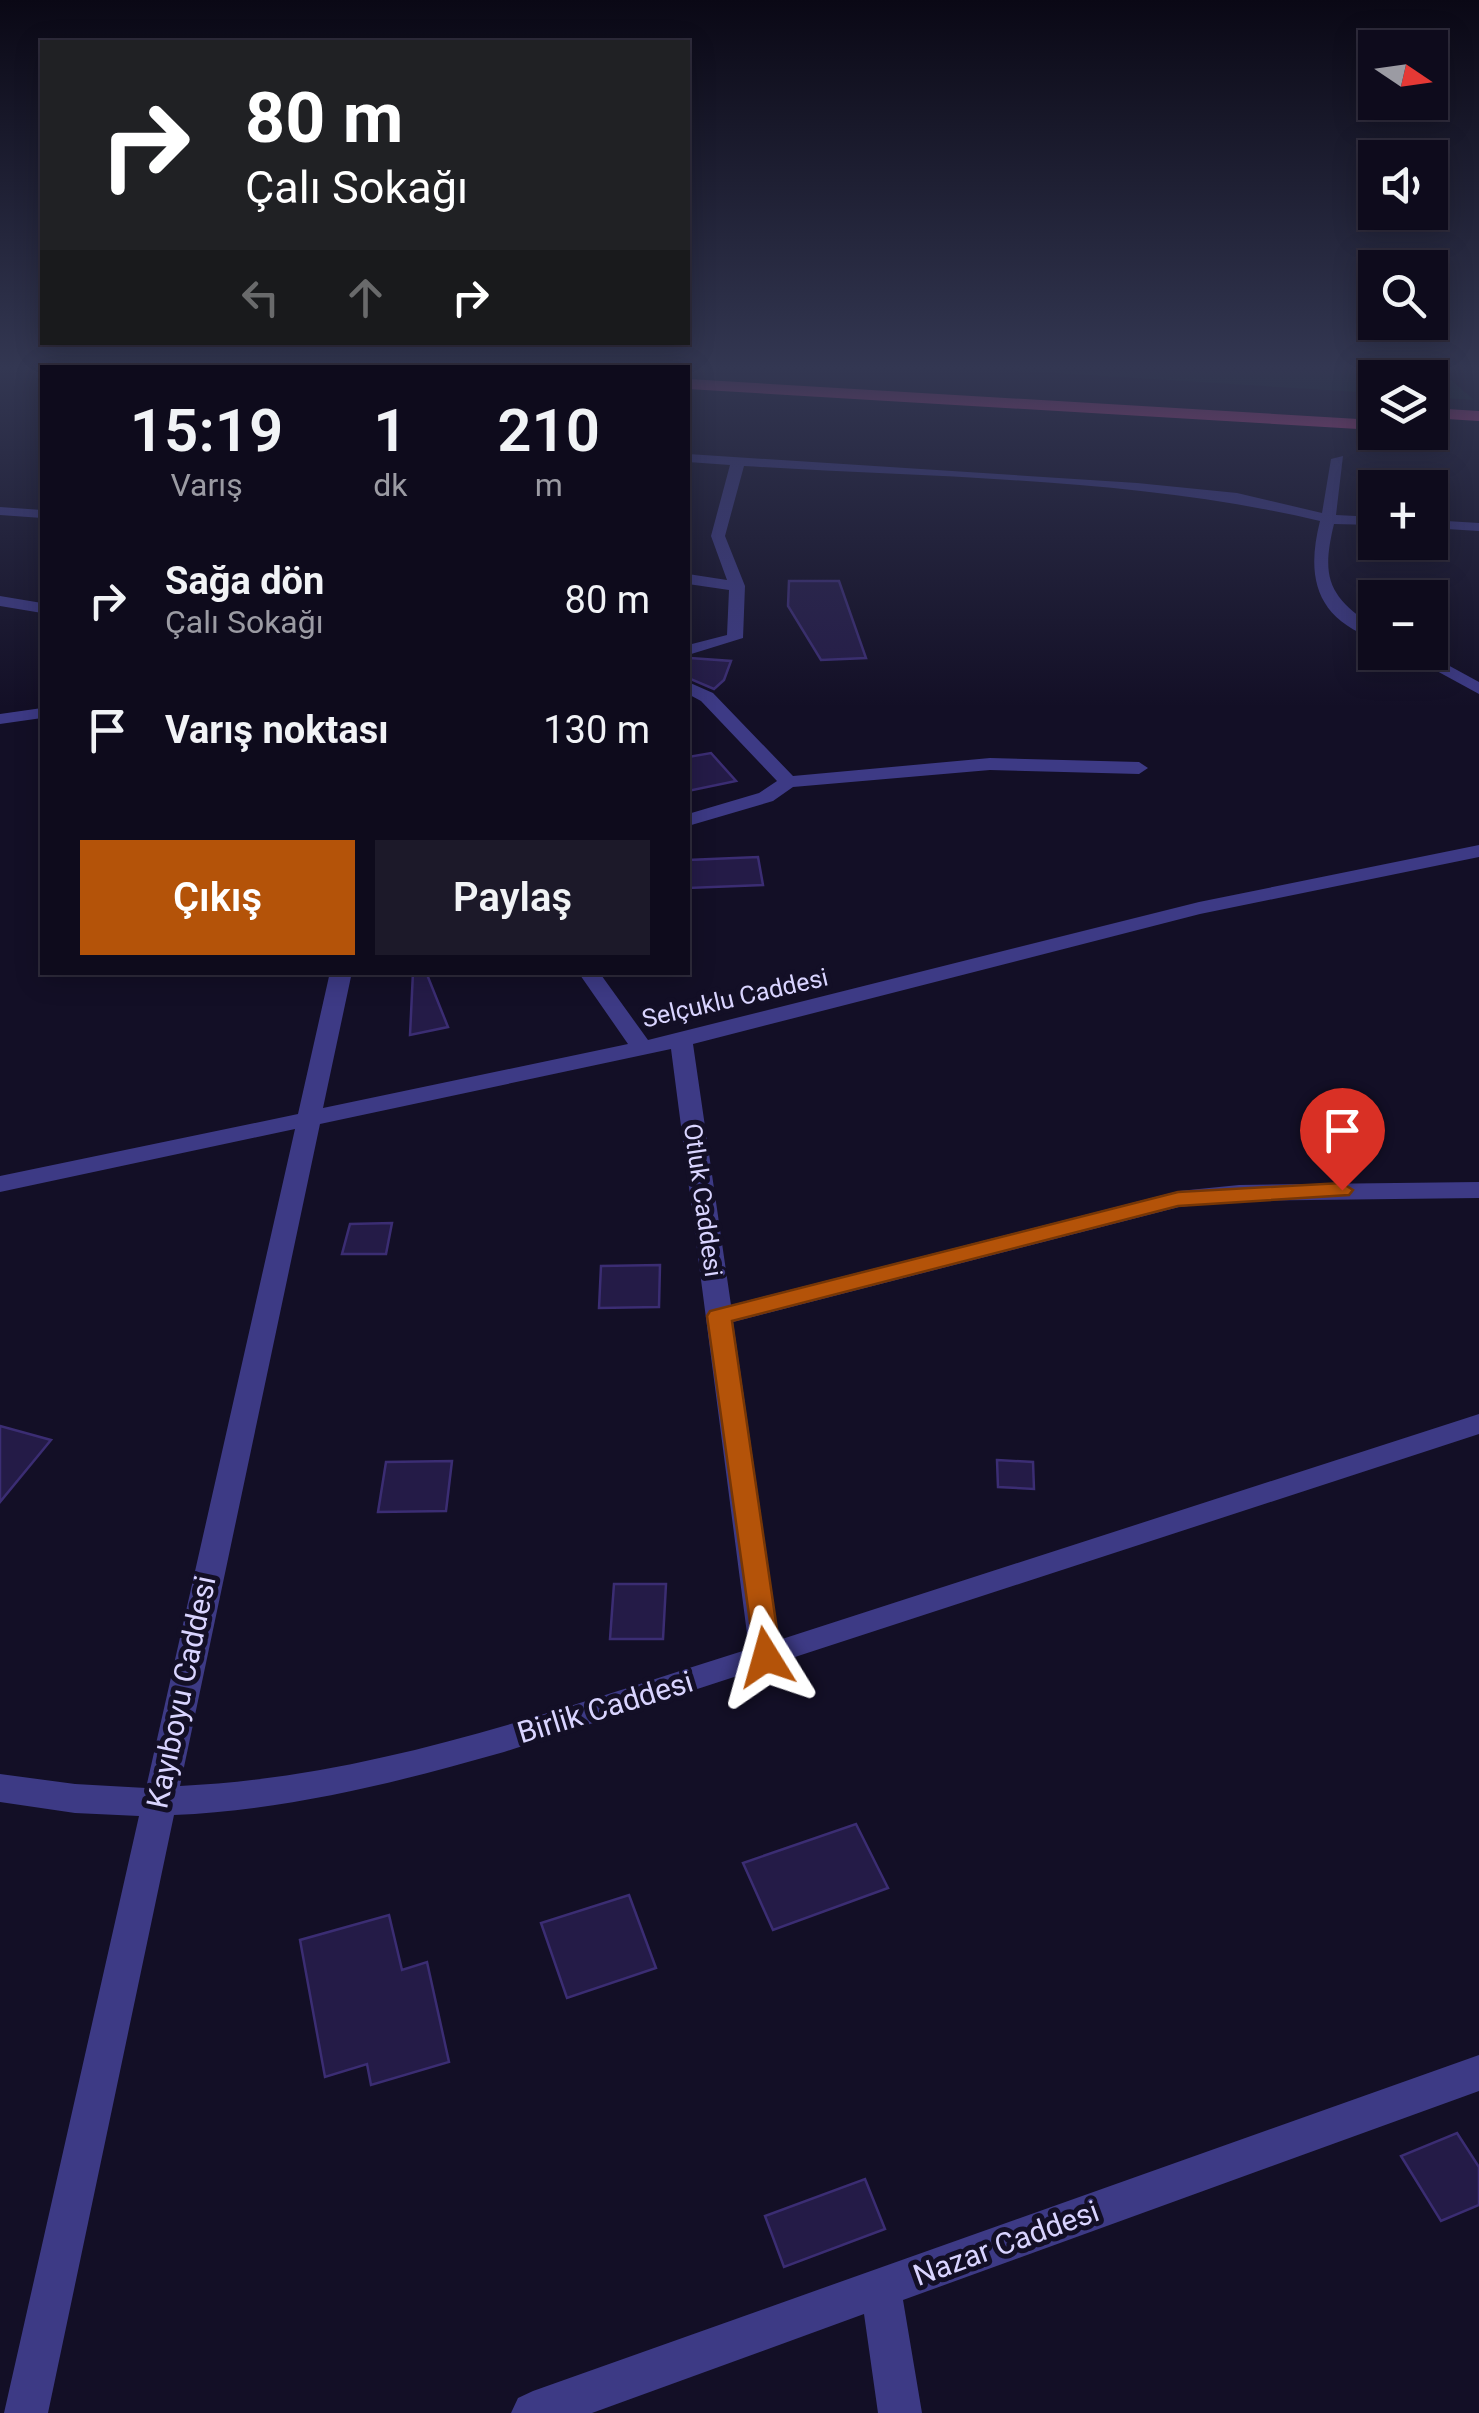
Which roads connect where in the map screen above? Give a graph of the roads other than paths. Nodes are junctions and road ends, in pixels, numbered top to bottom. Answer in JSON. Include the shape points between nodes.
{"nodes":[{"id":1,"x":733,"y":482,"type":"edge"},
{"id":2,"x":1067,"y":482,"type":"edge"},
{"id":3,"x":1335,"y":482,"type":"edge"},
{"id":4,"x":0,"y":511,"type":"edge"},
{"id":5,"x":40,"y":514,"type":"edge"},
{"id":6,"x":1331,"y":518,"type":"junction"},
{"id":7,"x":1358,"y":520,"type":"edge"},
{"id":8,"x":1448,"y":525,"type":"edge"},
{"id":9,"x":1479,"y":527,"type":"edge"},
{"id":10,"x":690,"y":579,"type":"edge"},
{"id":11,"x":737,"y":586,"type":"junction"},
{"id":12,"x":0,"y":601,"type":"edge"},
{"id":13,"x":40,"y":608,"type":"edge"},
{"id":14,"x":1358,"y":623,"type":"edge"},
{"id":15,"x":690,"y":649,"type":"edge"},
{"id":16,"x":1444,"y":670,"type":"edge"},
{"id":17,"x":690,"y":688,"type":"edge"},
{"id":18,"x":1479,"y":689,"type":"edge"},
{"id":19,"x":40,"y":714,"type":"edge"},
{"id":20,"x":0,"y":719,"type":"edge"},
{"id":21,"x":1139,"y":768,"type":"dead end"},
{"id":22,"x":788,"y":782,"type":"junction"},
{"id":23,"x":690,"y":819,"type":"edge"},
{"id":24,"x":1479,"y":851,"type":"edge"},
{"id":25,"x":340,"y":975,"type":"edge"},
{"id":26,"x":590,"y":975,"type":"edge"},
{"id":27,"x":680,"y":1040,"type":"junction"},
{"id":28,"x":642,"y":1048,"type":"junction"},
{"id":29,"x":306,"y":1120,"type":"junction"},
{"id":30,"x":0,"y":1184,"type":"edge"},
{"id":31,"x":1479,"y":1190,"type":"edge"},
{"id":32,"x":719,"y":1316,"type":"junction"},
{"id":33,"x":1479,"y":1424,"type":"edge"},
{"id":34,"x":766,"y":1657,"type":"junction"},
{"id":35,"x":0,"y":1788,"type":"edge"},
{"id":36,"x":157,"y":1802,"type":"junction"},
{"id":37,"x":1479,"y":2073,"type":"edge"},
{"id":38,"x":881,"y":2288,"type":"junction"},
{"id":39,"x":26,"y":2413,"type":"edge"},
{"id":40,"x":533,"y":2413,"type":"edge"},
{"id":41,"x":900,"y":2413,"type":"edge"}],
"edges":[{"from":1,"to":11,"type":"street","via":[[718,536]]},
{"from":2,"to":6,"type":"street","via":[[1237,497]]},
{"from":3,"to":6,"type":"street"},
{"from":4,"to":5,"type":"street"},
{"from":6,"to":7,"type":"street"},
{"from":6,"to":14,"type":"street","via":[[1319,586],[1330,605]]},
{"from":8,"to":9,"type":"street"},
{"from":10,"to":11,"type":"street"},
{"from":11,"to":15,"type":"street","via":[[734,638]]},
{"from":12,"to":13,"type":"street"},
{"from":16,"to":18,"type":"street"},
{"from":17,"to":22,"type":"street","via":[[707,696]]},
{"from":19,"to":20,"type":"street"},
{"from":21,"to":22,"type":"street","via":[[990,764]]},
{"from":22,"to":23,"type":"street","via":[[766,797]]},
{"from":24,"to":27,"type":"street","name":"Selçuklu Caddesi","via":[[1198,908]]},
{"from":25,"to":29,"type":"street","name":"Kayıboyu Caddesi"},
{"from":26,"to":28,"type":"street"},
{"from":27,"to":28,"type":"street","name":"Selçuklu Caddesi"},
{"from":27,"to":32,"type":"street","name":"Otluk Caddesi"},
{"from":28,"to":29,"type":"street","name":"Selçuklu Caddesi"},
{"from":29,"to":30,"type":"street","name":"Selçuklu Caddesi"},
{"from":29,"to":36,"type":"street","name":"Kayıboyu Caddesi"},
{"from":31,"to":32,"type":"street","via":[[1178,1199]]},
{"from":32,"to":34,"type":"street","name":"Otluk Caddesi"},
{"from":33,"to":34,"type":"street","name":"Birlik Caddesi"},
{"from":34,"to":36,"type":"street","name":"Birlik Caddesi","via":[[358,1781],[264,1796]]},
{"from":35,"to":36,"type":"street","name":"Birlik Caddesi"},
{"from":36,"to":39,"type":"street","name":"Kayıboyu Caddesi"},
{"from":37,"to":38,"type":"street","name":"Nazar Caddesi"},
{"from":38,"to":40,"type":"street","name":"Nazar Caddesi"},
{"from":38,"to":41,"type":"street"}]}
